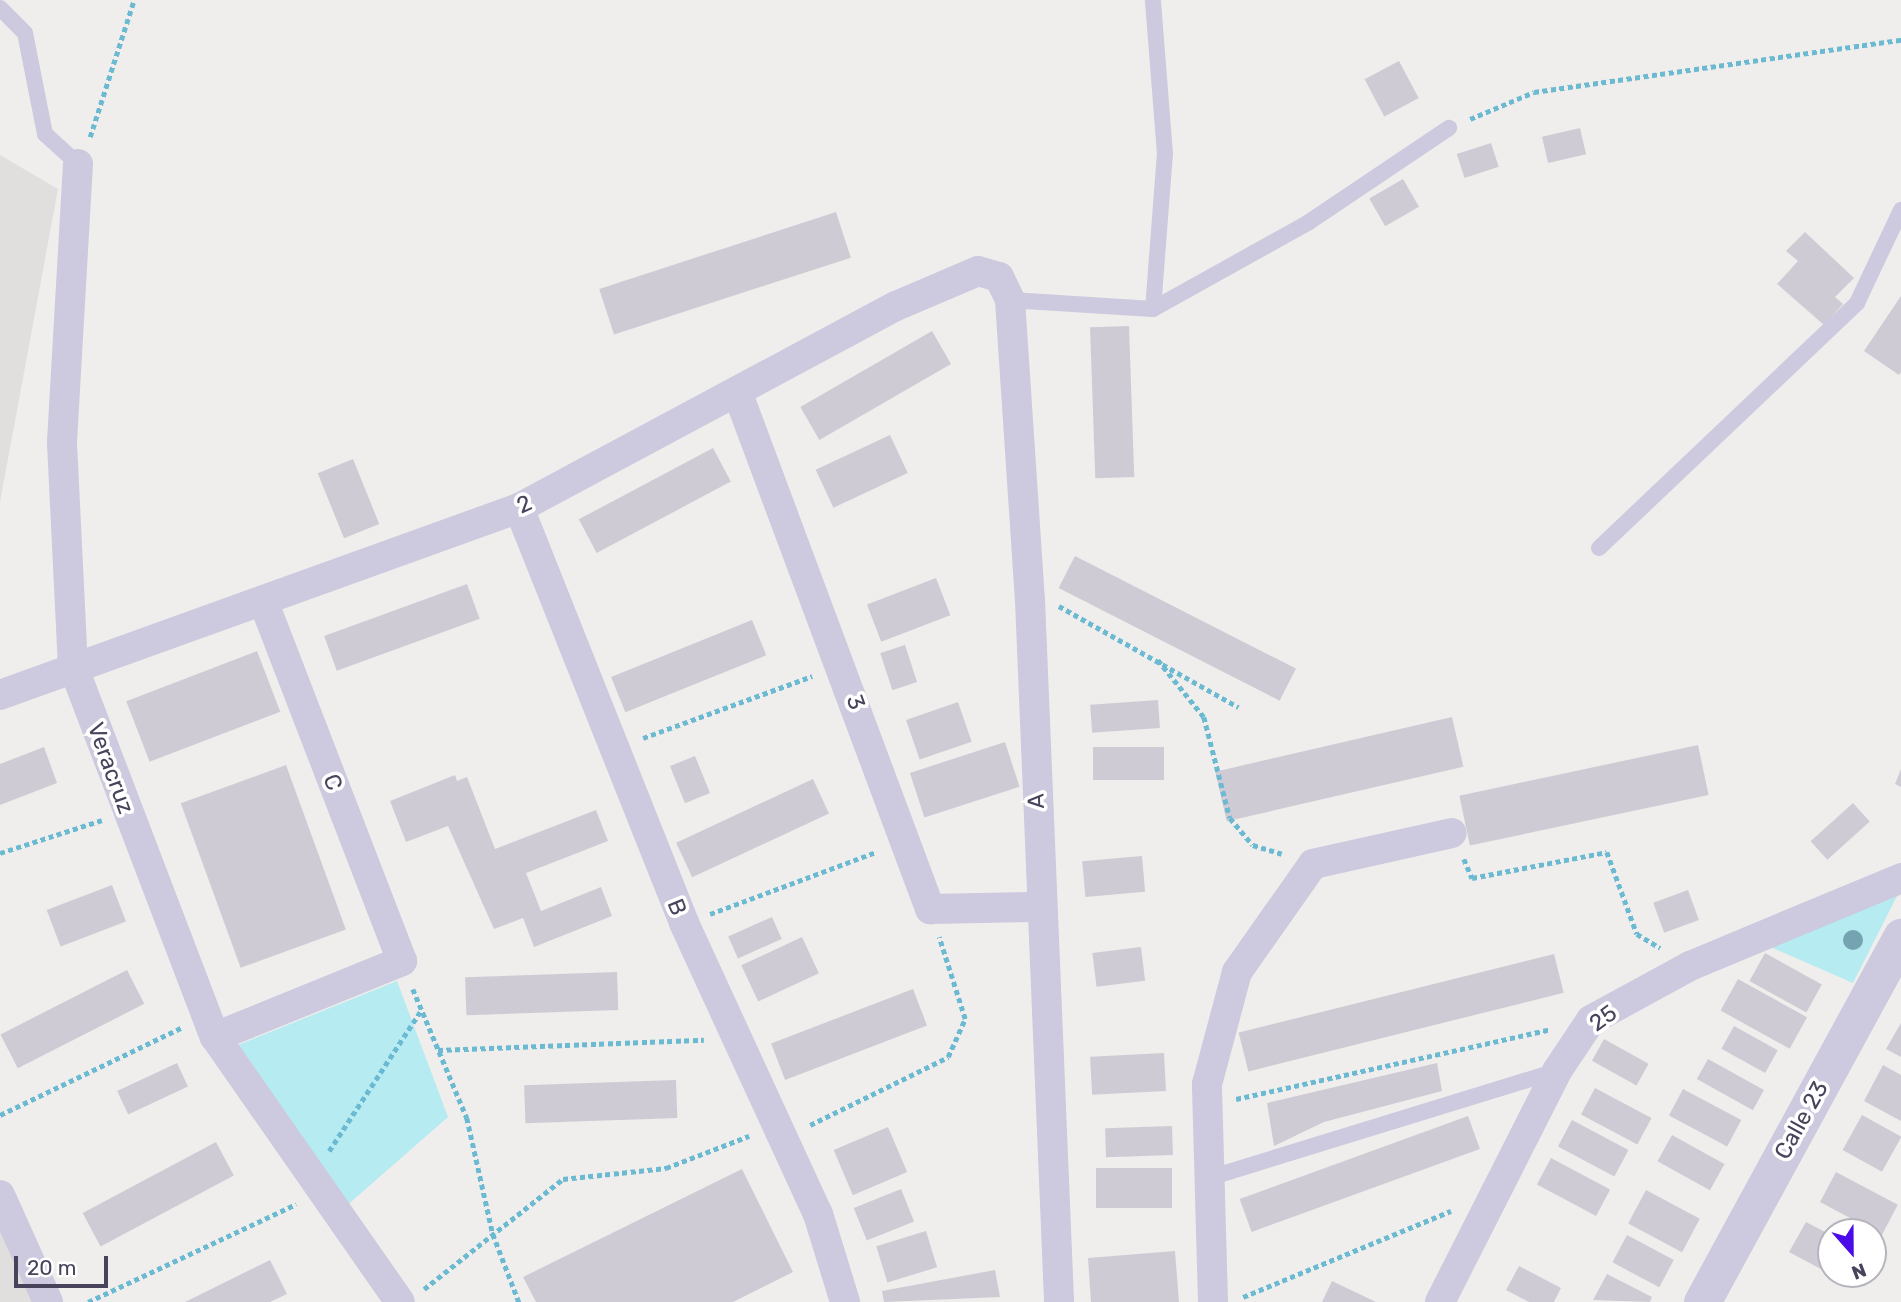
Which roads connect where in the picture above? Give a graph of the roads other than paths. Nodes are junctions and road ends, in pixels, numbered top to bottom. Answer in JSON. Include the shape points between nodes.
{"nodes":[{"id":1,"x":1153,"y":0,"type":"edge"},
{"id":2,"x":0,"y":8,"type":"edge"},
{"id":3,"x":1449,"y":128,"type":"road end"},
{"id":4,"x":78,"y":164,"type":"joint"},
{"id":5,"x":1901,"y":210,"type":"edge"},
{"id":6,"x":1010,"y":300,"type":"junction"},
{"id":7,"x":1153,"y":309,"type":"junction"},
{"id":8,"x":738,"y":394,"type":"junction"},
{"id":9,"x":519,"y":508,"type":"junction"},
{"id":10,"x":1599,"y":548,"type":"dead end"},
{"id":11,"x":264,"y":603,"type":"junction"},
{"id":12,"x":73,"y":666,"type":"junction"},
{"id":13,"x":0,"y":695,"type":"edge"},
{"id":14,"x":1451,"y":833,"type":"road end"},
{"id":15,"x":1901,"y":878,"type":"edge"},
{"id":16,"x":1039,"y":907,"type":"junction"},
{"id":17,"x":1901,"y":937,"type":"edge"},
{"id":18,"x":211,"y":1026,"type":"junction"},
{"id":19,"x":1557,"y":1071,"type":"junction"},
{"id":20,"x":1209,"y":1178,"type":"junction"},
{"id":21,"x":0,"y":1195,"type":"edge"},
{"id":22,"x":409,"y":1298,"type":"edge"},
{"id":23,"x":48,"y":1302,"type":"edge"},
{"id":24,"x":845,"y":1302,"type":"edge"},
{"id":25,"x":1059,"y":1302,"type":"edge"},
{"id":26,"x":1213,"y":1302,"type":"edge"},
{"id":27,"x":1440,"y":1302,"type":"edge"},
{"id":28,"x":1702,"y":1302,"type":"edge"}],
"edges":[{"from":1,"to":7,"type":"lane","via":[[1165,155]]},
{"from":2,"to":4,"type":"lane","via":[[24,33],[45,134]]},
{"from":3,"to":7,"type":"lane","via":[[1309,222]]},
{"from":4,"to":12,"type":"street","name":"Veracruz","via":[[62,443]]},
{"from":5,"to":10,"type":"lane","via":[[1857,303]]},
{"from":6,"to":7,"type":"lane"},
{"from":6,"to":8,"type":"street","name":"2","via":[[999,276],[978,271],[896,306]]},
{"from":6,"to":16,"type":"street","name":"A","via":[[1030,600]]},
{"from":8,"to":9,"type":"street","name":"2"},
{"from":8,"to":16,"type":"street","name":"3","via":[[843,665],[930,909]]},
{"from":9,"to":11,"type":"street","name":"2"},
{"from":9,"to":24,"type":"street","name":"B","via":[[684,923],[818,1214]]},
{"from":11,"to":12,"type":"street","name":"2"},
{"from":11,"to":18,"type":"street","name":"C","via":[[402,961]]},
{"from":12,"to":13,"type":"street","name":"2"},
{"from":12,"to":18,"type":"street","name":"Veracruz"},
{"from":14,"to":20,"type":"street","via":[[1313,864],[1237,972],[1207,1106]]},
{"from":15,"to":19,"type":"street","name":"25","via":[[1690,966],[1591,1020]]},
{"from":16,"to":25,"type":"street","name":"A"},
{"from":17,"to":28,"type":"street","name":"Calle 23"},
{"from":18,"to":22,"type":"street","name":"Veracruz","via":[[315,1187]]},
{"from":19,"to":20,"type":"lane"},
{"from":19,"to":27,"type":"street","name":"25"},
{"from":20,"to":26,"type":"street"},
{"from":21,"to":23,"type":"street"}]}
